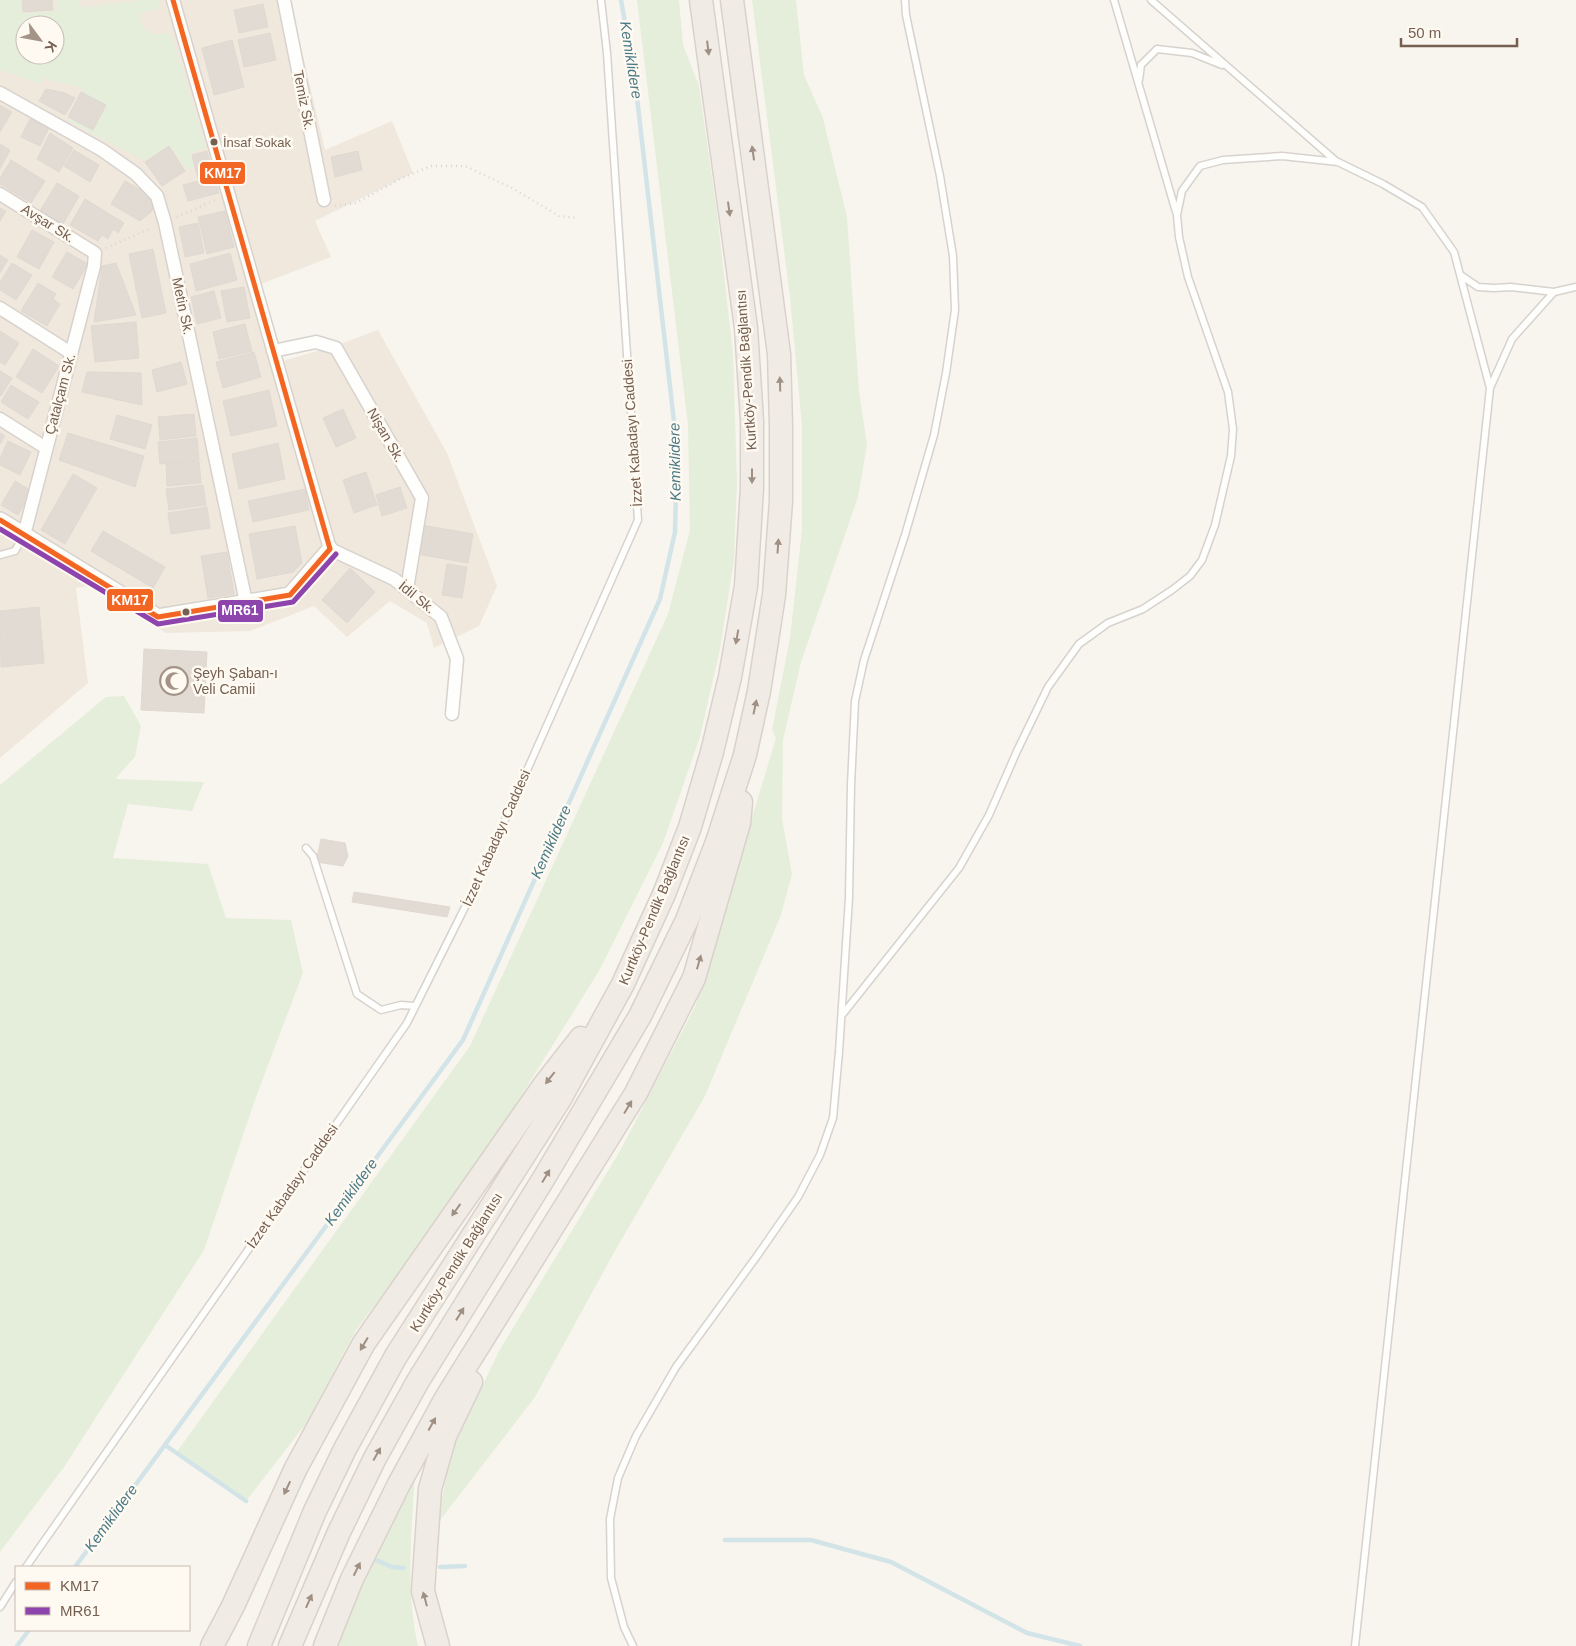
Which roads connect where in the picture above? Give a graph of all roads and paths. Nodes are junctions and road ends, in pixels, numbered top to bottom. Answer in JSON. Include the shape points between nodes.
{"nodes":[{"id":1,"x":173,"y":0,"type":"edge"},
{"id":2,"x":284,"y":0,"type":"edge"},
{"id":3,"x":601,"y":0,"type":"edge"},
{"id":4,"x":701,"y":0,"type":"edge"},
{"id":5,"x":732,"y":0,"type":"edge"},
{"id":6,"x":906,"y":0,"type":"edge"},
{"id":7,"x":1114,"y":0,"type":"edge"},
{"id":8,"x":1151,"y":0,"type":"edge"},
{"id":9,"x":1228,"y":68,"type":"junction"},
{"id":10,"x":1139,"y":85,"type":"junction"},
{"id":11,"x":0,"y":93,"type":"edge"},
{"id":12,"x":1338,"y":162,"type":"junction"},
{"id":13,"x":0,"y":194,"type":"edge"},
{"id":14,"x":228,"y":194,"type":"junction"},
{"id":15,"x":324,"y":200,"type":"joint"},
{"id":16,"x":1177,"y":215,"type":"junction"},
{"id":17,"x":577,"y":218,"type":"dead end"},
{"id":18,"x":165,"y":223,"type":"junction"},
{"id":19,"x":95,"y":253,"type":"junction"},
{"id":20,"x":1462,"y":276,"type":"junction"},
{"id":21,"x":1576,"y":287,"type":"edge"},
{"id":22,"x":1554,"y":292,"type":"junction"},
{"id":23,"x":0,"y":308,"type":"edge"},
{"id":24,"x":273,"y":351,"type":"junction"},
{"id":25,"x":71,"y":352,"type":"junction"},
{"id":26,"x":1490,"y":388,"type":"junction"},
{"id":27,"x":0,"y":419,"type":"edge"},
{"id":28,"x":46,"y":448,"type":"junction"},
{"id":29,"x":0,"y":520,"type":"edge"},
{"id":30,"x":24,"y":535,"type":"junction"},
{"id":31,"x":330,"y":549,"type":"junction"},
{"id":32,"x":0,"y":555,"type":"edge"},
{"id":33,"x":406,"y":588,"type":"junction"},
{"id":34,"x":246,"y":602,"type":"junction"},
{"id":35,"x":452,"y":714,"type":"dead end"},
{"id":36,"x":745,"y":754,"type":"junction"},
{"id":37,"x":306,"y":848,"type":"dead end"},
{"id":38,"x":623,"y":984,"type":"junction"},
{"id":39,"x":415,"y":1006,"type":"junction"},
{"id":40,"x":842,"y":1016,"type":"junction"},
{"id":41,"x":614,"y":1129,"type":"junction"},
{"id":42,"x":27,"y":1566,"type":"edge"},
{"id":43,"x":15,"y":1584,"type":"edge"},
{"id":44,"x":233,"y":1606,"type":"junction"},
{"id":45,"x":0,"y":1607,"type":"edge"},
{"id":46,"x":212,"y":1646,"type":"edge"},
{"id":47,"x":222,"y":1646,"type":"edge"},
{"id":48,"x":259,"y":1646,"type":"edge"},
{"id":49,"x":290,"y":1646,"type":"edge"},
{"id":50,"x":325,"y":1646,"type":"edge"},
{"id":51,"x":438,"y":1646,"type":"edge"},
{"id":52,"x":633,"y":1646,"type":"edge"},
{"id":53,"x":1355,"y":1646,"type":"edge"}],
"edges":[{"from":1,"to":14,"type":"street"},
{"from":2,"to":15,"type":"street","name":"Temiz Sk."},
{"from":3,"to":39,"type":"lane","name":"İzzet Kabadayı Caddesi","via":[[608,63],[638,520],[477,883]]},
{"from":4,"to":38,"type":"highway","name":"Kurtköy-Pendik Bağlantısı","one_way":true,"via":[[746,338],[752,421],[746,586],[730,677],[692,818],[664,894]]},
{"from":36,"to":5,"type":"highway","one_way":true,"via":[[774,595],[782,501],[781,425],[779,354]]},
{"from":6,"to":40,"type":"lane","via":[[906,15],[940,176],[953,256],[955,310],[934,435],[864,660],[855,701]]},
{"from":7,"to":10,"type":"lane"},
{"from":8,"to":9,"type":"lane"},
{"from":9,"to":10,"type":"lane","via":[[1192,53],[1157,49],[1140,65]]},
{"from":9,"to":12,"type":"lane"},
{"from":10,"to":16,"type":"lane"},
{"from":11,"to":18,"type":"street","name":"Metin Sk.","via":[[102,150],[136,174],[158,196]]},
{"from":12,"to":16,"type":"lane","via":[[1282,156],[1223,160],[1200,166],[1182,191]]},
{"from":12,"to":20,"type":"lane","via":[[1422,207],[1454,252]]},
{"from":13,"to":19,"type":"street","name":"Avşar Sk."},
{"from":14,"to":18,"type":"path"},
{"from":14,"to":24,"type":"street"},
{"from":15,"to":17,"type":"path","via":[[336,207],[356,203],[431,166],[465,166],[514,189],[559,216]]},
{"from":16,"to":40,"type":"lane","via":[[1188,277],[1228,392],[1233,429],[1231,456],[1215,525],[1202,560],[1190,576],[1172,590],[1143,608],[1108,623],[1079,644],[1048,687],[989,815],[959,868]]},
{"from":18,"to":19,"type":"path"},
{"from":18,"to":34,"type":"street","name":"Metin Sk."},
{"from":19,"to":25,"type":"street","name":"Çatalçam Sk."},
{"from":20,"to":22,"type":"lane","via":[[1478,287]]},
{"from":20,"to":26,"type":"lane"},
{"from":21,"to":22,"type":"lane"},
{"from":22,"to":26,"type":"lane","via":[[1512,339]]},
{"from":23,"to":25,"type":"street"},
{"from":24,"to":31,"type":"street"},
{"from":24,"to":33,"type":"street","name":"Nişan Sk.","via":[[316,342],[336,348],[422,498]]},
{"from":25,"to":28,"type":"street","name":"Çatalçam Sk."},
{"from":26,"to":53,"type":"lane"},
{"from":27,"to":28,"type":"street"},
{"from":28,"to":30,"type":"street","name":"Çatalçam Sk."},
{"from":29,"to":30,"type":"street"},
{"from":30,"to":32,"type":"lane","via":[[15,551]]},
{"from":30,"to":34,"type":"street","via":[[158,617]]},
{"from":31,"to":33,"type":"street","name":"İdil Sk.","via":[[394,579]]},
{"from":31,"to":34,"type":"street","via":[[290,595]]},
{"from":33,"to":35,"type":"street","name":"İdil Sk.","via":[[441,617],[457,659]]},
{"from":41,"to":36,"type":"highway","one_way":true,"via":[[636,1094],[694,978],[739,823]]},
{"from":49,"to":36,"type":"highway","one_way":true,"via":[[375,1458],[418,1381],[640,1016],[687,920],[717,842]]},
{"from":37,"to":39,"type":"lane","via":[[314,856],[357,994],[381,1010],[401,1005]]},
{"from":38,"to":44,"type":"highway","one_way":true,"via":[[545,1084],[364,1343],[296,1468]]},
{"from":38,"to":48,"type":"highway","name":"Kurtköy-Pendik Bağlantısı","via":[[560,1099],[396,1356],[344,1449]]},
{"from":39,"to":42,"type":"lane","name":"İzzet Kabadayı Caddesi","via":[[407,1023]]},
{"from":40,"to":52,"type":"lane","via":[[833,1118],[820,1155],[798,1197],[676,1367],[636,1436],[618,1478],[610,1519],[611,1578],[624,1627]]},
{"from":50,"to":41,"type":"highway","one_way":true,"via":[[356,1570],[446,1398]]},
{"from":51,"to":41,"type":"highway","one_way":true,"via":[[423,1591],[430,1489],[445,1436],[468,1388]]},
{"from":43,"to":45,"type":"lane"},
{"from":44,"to":46,"type":"highway"},
{"from":44,"to":47,"type":"highway"}]}
